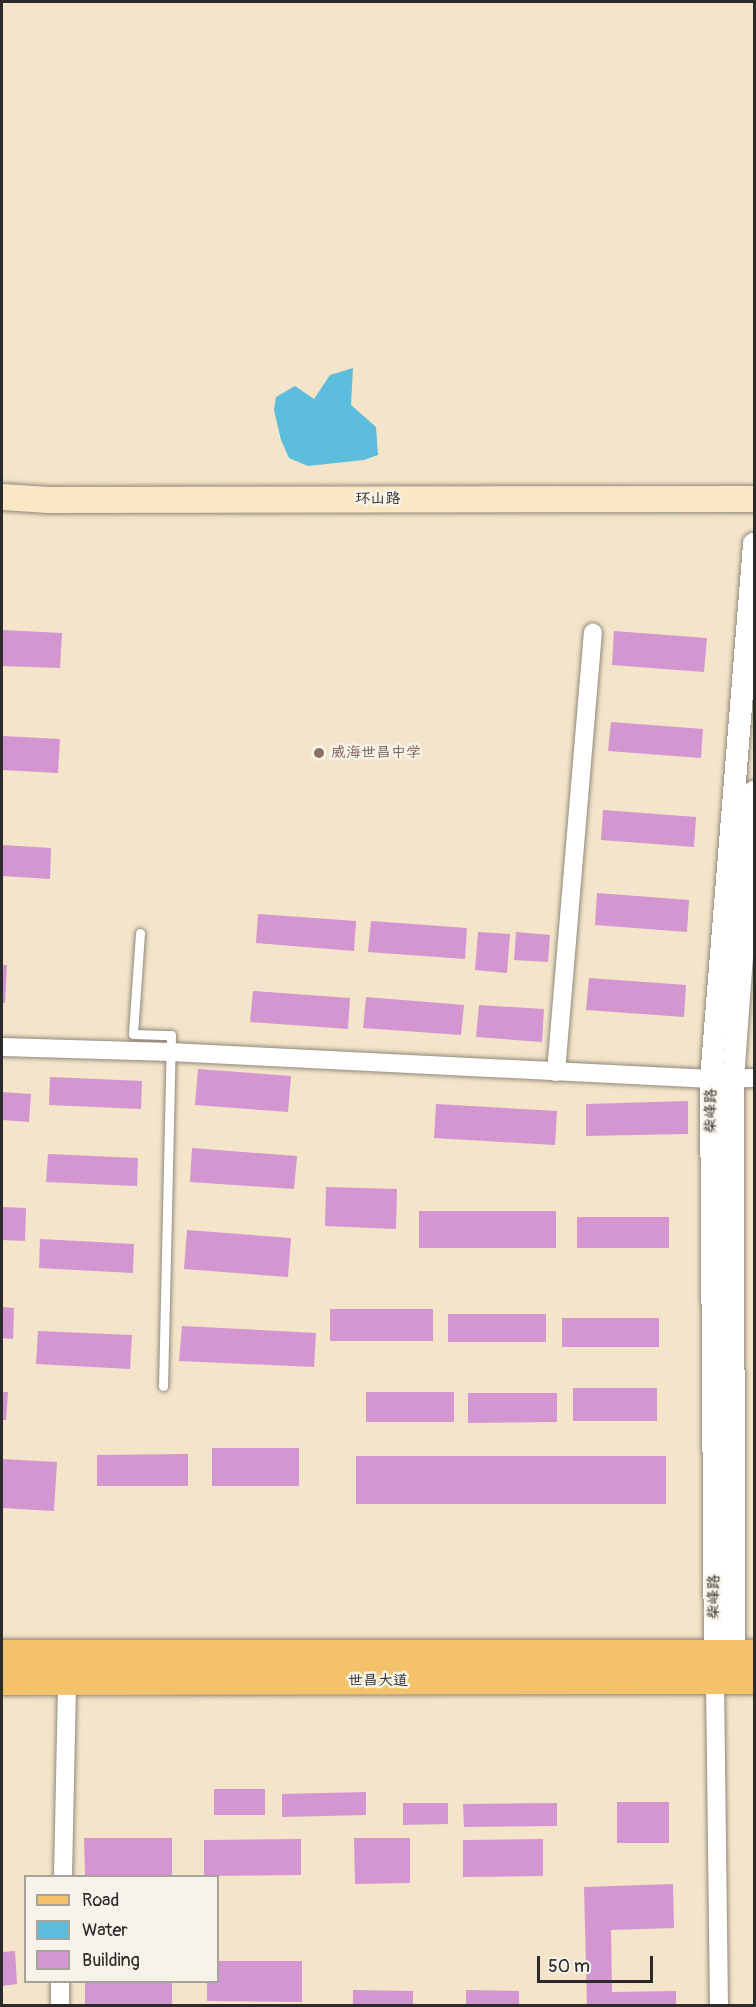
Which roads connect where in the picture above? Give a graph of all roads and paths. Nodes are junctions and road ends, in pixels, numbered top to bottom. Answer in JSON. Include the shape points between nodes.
{"nodes":[{"id":1,"x":2,"y":496,"type":"edge"},
{"id":2,"x":754,"y":498,"type":"edge"},
{"id":3,"x":754,"y":544,"type":"edge"},
{"id":4,"x":593,"y":633,"type":"dead end"},
{"id":5,"x":754,"y":792,"type":"edge"},
{"id":6,"x":140,"y":933,"type":"dead end"},
{"id":7,"x":2,"y":1047,"type":"edge"},
{"id":8,"x":170,"y":1052,"type":"junction"},
{"id":9,"x":556,"y":1071,"type":"junction"},
{"id":10,"x":733,"y":1079,"type":"edge"},
{"id":11,"x":164,"y":1386,"type":"dead end"},
{"id":12,"x":2,"y":1654,"type":"edge"},
{"id":13,"x":730,"y":1661,"type":"edge"},
{"id":14,"x":754,"y":1680,"type":"edge"},
{"id":15,"x":2,"y":1681,"type":"edge"},
{"id":16,"x":68,"y":1681,"type":"junction"},
{"id":17,"x":63,"y":1875,"type":"edge"},
{"id":18,"x":60,"y":1983,"type":"edge"},
{"id":19,"x":60,"y":2006,"type":"edge"},
{"id":20,"x":719,"y":2006,"type":"edge"}],
"edges":[{"from":1,"to":2,"type":"main road","name":"环山路","via":[[49,500]]},
{"from":3,"to":10,"type":"street","name":"柴峰路"},
{"from":4,"to":9,"type":"street"},
{"from":5,"to":10,"type":"street","name":"柴峰路"},
{"from":6,"to":8,"type":"lane","via":[[133,1034],[171,1035]]},
{"from":7,"to":8,"type":"street"},
{"from":8,"to":9,"type":"street"},
{"from":8,"to":11,"type":"lane"},
{"from":9,"to":10,"type":"street"},
{"from":10,"to":13,"type":"street","name":"柴峰路"},
{"from":12,"to":13,"type":"main road","name":"世昌大道"},
{"from":13,"to":14,"type":"main road","name":"世昌大道"},
{"from":13,"to":16,"type":"main road","name":"世昌大道"},
{"from":13,"to":20,"type":"street","name":"柴峰路"},
{"from":15,"to":16,"type":"main road","name":"世昌大道"},
{"from":16,"to":17,"type":"street"},
{"from":18,"to":19,"type":"street"}]}
